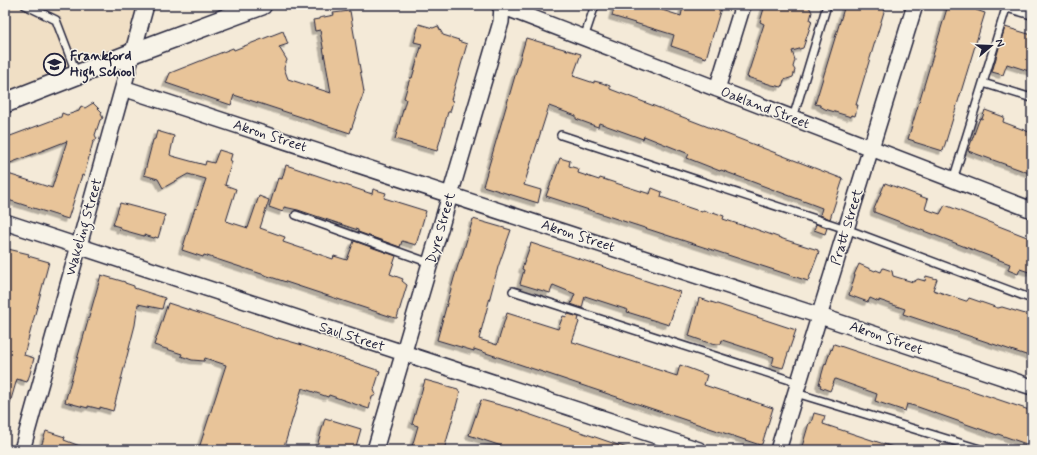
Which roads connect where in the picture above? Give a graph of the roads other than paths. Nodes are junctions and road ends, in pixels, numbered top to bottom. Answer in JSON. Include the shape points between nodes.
{"nodes":[{"id":1,"x":25,"y":5,"type":"edge"},
{"id":2,"x":146,"y":5,"type":"edge"},
{"id":3,"x":262,"y":5,"type":"edge"},
{"id":4,"x":501,"y":5,"type":"edge"},
{"id":5,"x":595,"y":5,"type":"edge"},
{"id":6,"x":744,"y":5,"type":"edge"},
{"id":7,"x":827,"y":5,"type":"edge"},
{"id":8,"x":915,"y":5,"type":"edge"},
{"id":9,"x":1006,"y":5,"type":"edge"},
{"id":10,"x":1011,"y":5,"type":"edge"},
{"id":11,"x":1032,"y":12,"type":"edge"},
{"id":12,"x":584,"y":38,"type":"junction"},
{"id":13,"x":133,"y":53,"type":"junction"},
{"id":14,"x":77,"y":75,"type":"junction"},
{"id":15,"x":983,"y":83,"type":"junction"},
{"id":16,"x":123,"y":88,"type":"junction"},
{"id":17,"x":717,"y":89,"type":"junction"},
{"id":18,"x":1032,"y":98,"type":"edge"},
{"id":19,"x":5,"y":103,"type":"edge"},
{"id":20,"x":792,"y":118,"type":"junction"},
{"id":21,"x":561,"y":135,"type":"dead end"},
{"id":22,"x":870,"y":148,"type":"junction"},
{"id":23,"x":953,"y":180,"type":"junction"},
{"id":24,"x":450,"y":194,"type":"junction"},
{"id":25,"x":1032,"y":210,"type":"edge"},
{"id":26,"x":296,"y":215,"type":"dead end"},
{"id":27,"x":5,"y":222,"type":"edge"},
{"id":28,"x":846,"y":229,"type":"junction"},
{"id":29,"x":78,"y":247,"type":"junction"},
{"id":30,"x":430,"y":263,"type":"junction"},
{"id":31,"x":513,"y":291,"type":"dead end"},
{"id":32,"x":1032,"y":299,"type":"edge"},
{"id":33,"x":820,"y":316,"type":"junction"},
{"id":34,"x":404,"y":354,"type":"junction"},
{"id":35,"x":1032,"y":387,"type":"edge"},
{"id":36,"x":798,"y":388,"type":"junction"},
{"id":37,"x":22,"y":450,"type":"edge"},
{"id":38,"x":375,"y":450,"type":"edge"},
{"id":39,"x":699,"y":450,"type":"edge"},
{"id":40,"x":778,"y":450,"type":"edge"},
{"id":41,"x":983,"y":450,"type":"edge"}],
"edges":[{"from":1,"to":14,"type":"lane","via":[[56,20]]},
{"from":2,"to":13,"type":"street","name":"Wakeling Street"},
{"from":3,"to":13,"type":"street"},
{"from":4,"to":12,"type":"street","name":"Oakland Street"},
{"from":4,"to":24,"type":"street","name":"Dyre Street","via":[[501,22]]},
{"from":5,"to":12,"type":"lane"},
{"from":6,"to":17,"type":"street"},
{"from":7,"to":20,"type":"lane"},
{"from":8,"to":22,"type":"street","name":"Pratt Street"},
{"from":9,"to":15,"type":"lane"},
{"from":10,"to":11,"type":"street"},
{"from":12,"to":17,"type":"street","name":"Oakland Street"},
{"from":13,"to":14,"type":"street"},
{"from":13,"to":16,"type":"street","name":"Wakeling Street"},
{"from":14,"to":19,"type":"street"},
{"from":15,"to":18,"type":"lane"},
{"from":15,"to":23,"type":"lane"},
{"from":16,"to":24,"type":"street","name":"Akron Street"},
{"from":16,"to":29,"type":"street","name":"Wakeling Street"},
{"from":17,"to":20,"type":"street","name":"Oakland Street"},
{"from":20,"to":22,"type":"street","name":"Oakland Street"},
{"from":21,"to":28,"type":"lane"},
{"from":22,"to":23,"type":"street","name":"Oakland Street"},
{"from":22,"to":28,"type":"street","name":"Pratt Street"},
{"from":23,"to":25,"type":"street","name":"Oakland Street"},
{"from":24,"to":30,"type":"street","name":"Dyre Street"},
{"from":24,"to":33,"type":"street","name":"Akron Street"},
{"from":26,"to":30,"type":"lane"},
{"from":27,"to":29,"type":"street","name":"Saul Street"},
{"from":28,"to":32,"type":"lane"},
{"from":28,"to":33,"type":"street","name":"Pratt Street"},
{"from":29,"to":34,"type":"street","name":"Saul Street"},
{"from":29,"to":37,"type":"street","name":"Wakeling Street"},
{"from":30,"to":34,"type":"street","name":"Dyre Street"},
{"from":31,"to":36,"type":"lane"},
{"from":33,"to":35,"type":"street","name":"Akron Street"},
{"from":33,"to":36,"type":"street","name":"Pratt Street"},
{"from":34,"to":38,"type":"street","name":"Dyre Street"},
{"from":34,"to":39,"type":"street","name":"Saul Street"},
{"from":36,"to":40,"type":"street","name":"Pratt Street"},
{"from":36,"to":41,"type":"lane"}]}
